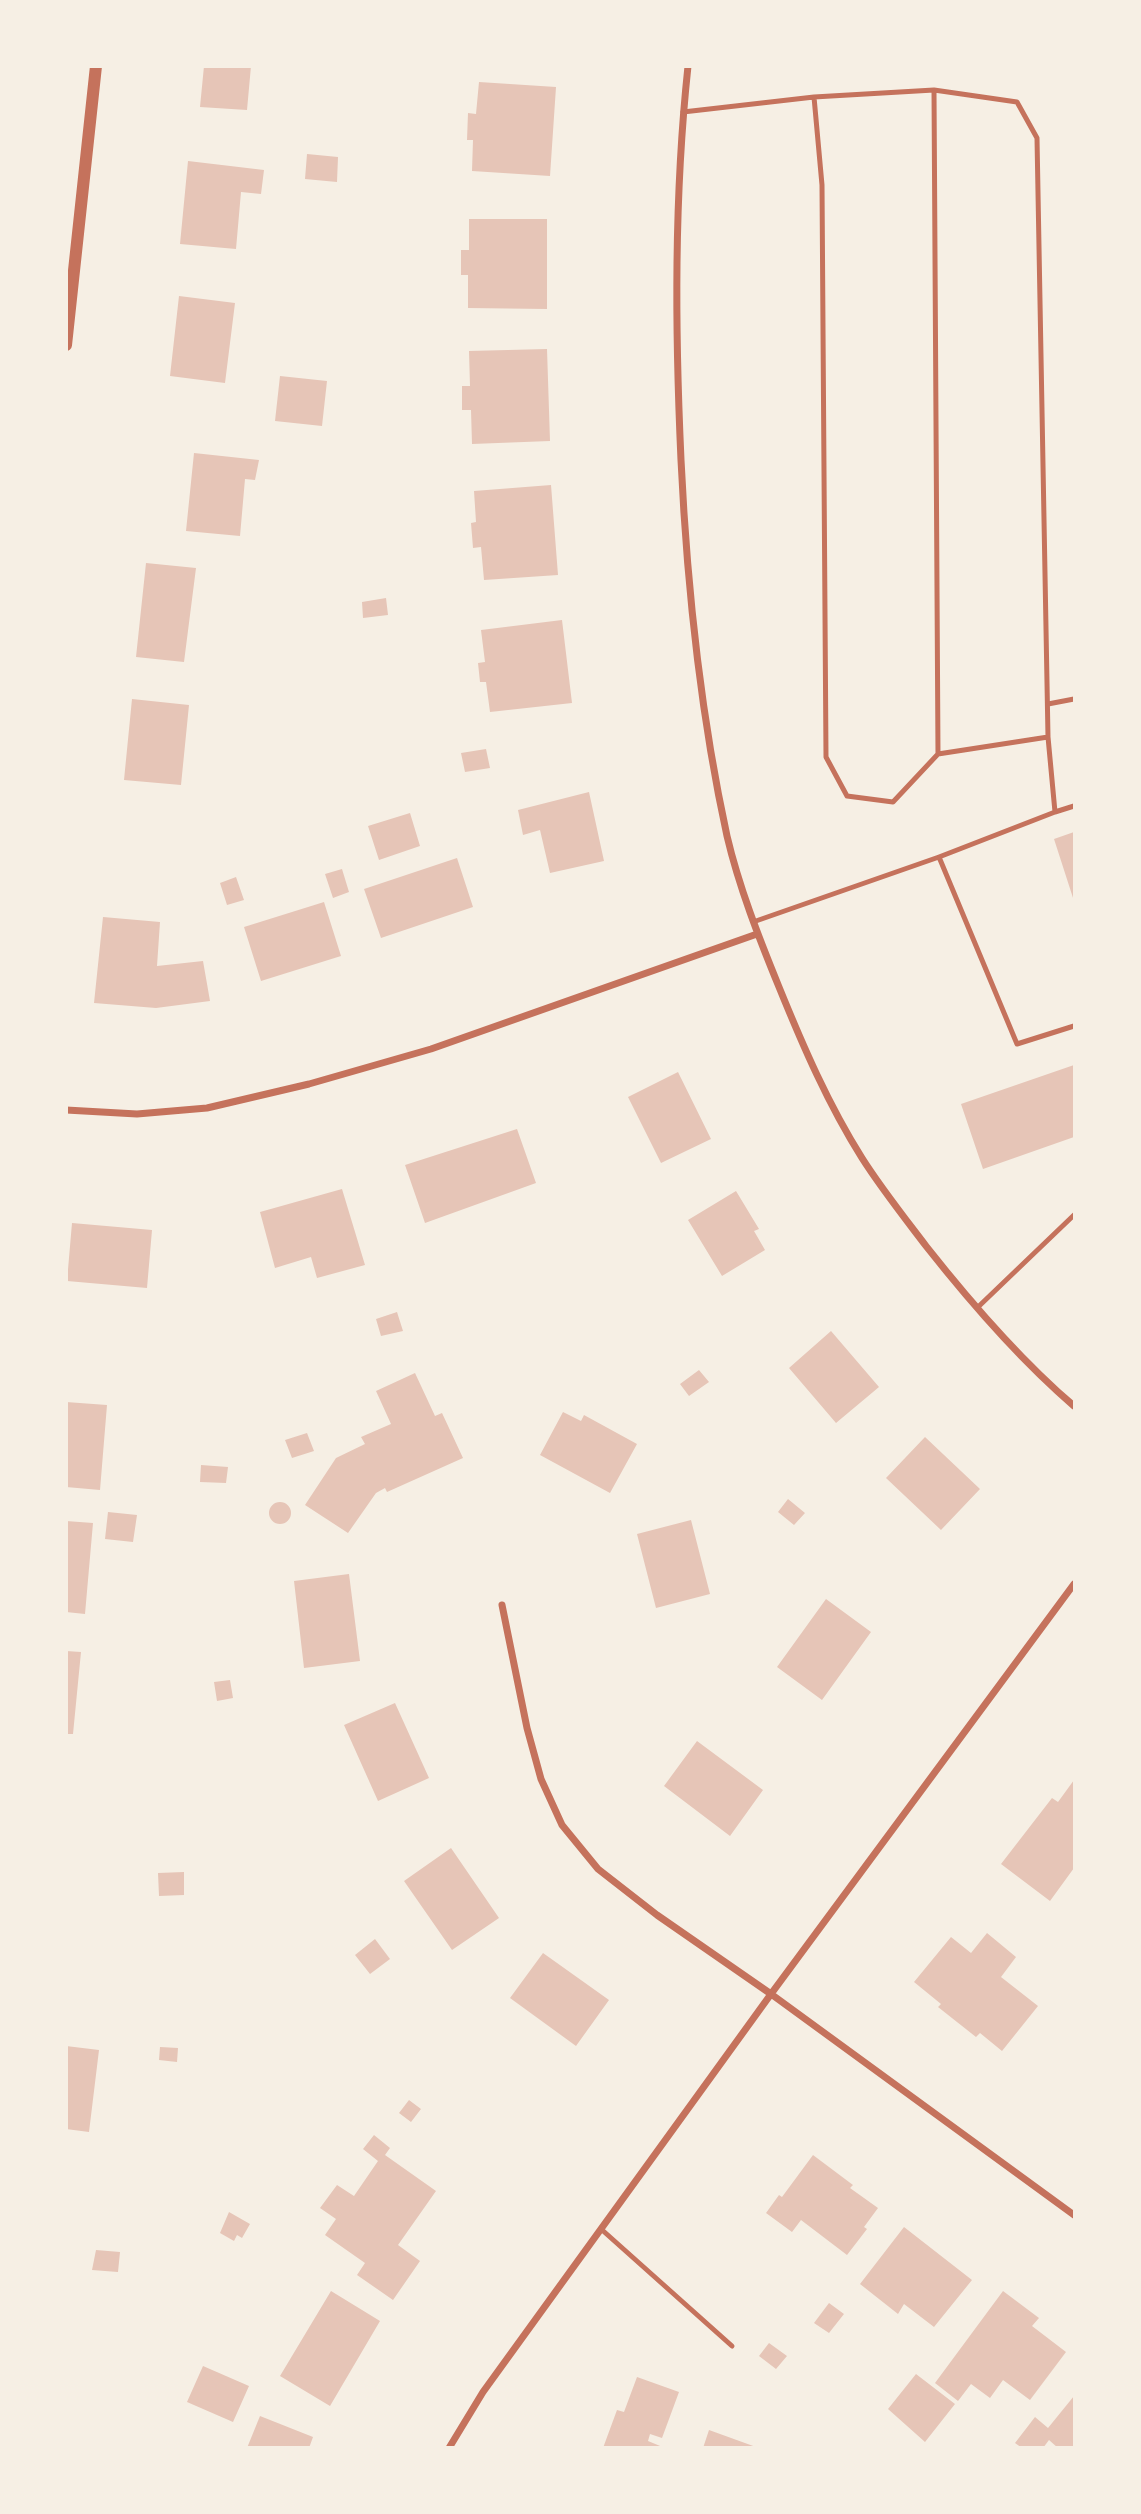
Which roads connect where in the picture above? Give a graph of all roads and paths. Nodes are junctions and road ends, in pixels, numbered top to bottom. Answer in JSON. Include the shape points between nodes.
{"nodes":[{"id":1,"x":96,"y":66,"type":"edge"},
{"id":2,"x":688,"y":66,"type":"edge"},
{"id":3,"x":934,"y":90,"type":"junction"},
{"id":4,"x":814,"y":97,"type":"junction"},
{"id":5,"x":683,"y":112,"type":"junction"},
{"id":6,"x":66,"y":345,"type":"edge"},
{"id":7,"x":1074,"y":699,"type":"edge"},
{"id":8,"x":1048,"y":704,"type":"junction"},
{"id":9,"x":1048,"y":737,"type":"junction"},
{"id":10,"x":938,"y":754,"type":"junction"},
{"id":11,"x":1074,"y":806,"type":"edge"},
{"id":12,"x":1055,"y":812,"type":"junction"},
{"id":13,"x":939,"y":857,"type":"junction"},
{"id":14,"x":754,"y":922,"type":"junction"},
{"id":15,"x":757,"y":934,"type":"junction"},
{"id":16,"x":1074,"y":1026,"type":"edge"},
{"id":17,"x":66,"y":1111,"type":"edge"},
{"id":18,"x":1074,"y":1215,"type":"edge"},
{"id":19,"x":977,"y":1308,"type":"junction"},
{"id":20,"x":1074,"y":1406,"type":"edge"},
{"id":21,"x":1074,"y":1584,"type":"edge"},
{"id":22,"x":502,"y":1605,"type":"dead end"},
{"id":23,"x":771,"y":1994,"type":"junction"},
{"id":24,"x":1074,"y":2215,"type":"edge"},
{"id":25,"x":601,"y":2229,"type":"junction"},
{"id":26,"x":732,"y":2346,"type":"dead end"},
{"id":27,"x":449,"y":2448,"type":"edge"}],
"edges":[{"from":1,"to":6,"type":"street"},
{"from":2,"to":5,"type":"street"},
{"from":3,"to":4,"type":"lane"},
{"from":3,"to":8,"type":"lane","via":[[1017,102],[1037,138]]},
{"from":3,"to":10,"type":"lane"},
{"from":4,"to":5,"type":"lane"},
{"from":4,"to":10,"type":"lane","via":[[822,185],[826,757],[847,796],[893,802]]},
{"from":5,"to":14,"type":"street","via":[[676,345],[686,550],[698,667],[728,838]]},
{"from":7,"to":8,"type":"lane"},
{"from":8,"to":9,"type":"lane"},
{"from":9,"to":10,"type":"lane"},
{"from":9,"to":12,"type":"lane"},
{"from":11,"to":12,"type":"lane"},
{"from":12,"to":13,"type":"lane"},
{"from":13,"to":14,"type":"lane"},
{"from":13,"to":16,"type":"lane","via":[[1017,1044]]},
{"from":14,"to":15,"type":"street"},
{"from":15,"to":17,"type":"street","via":[[430,1049],[309,1084],[207,1108],[137,1115]]},
{"from":15,"to":19,"type":"street","via":[[812,1067],[862,1157]]},
{"from":18,"to":19,"type":"lane"},
{"from":19,"to":20,"type":"street"},
{"from":21,"to":23,"type":"street"},
{"from":22,"to":23,"type":"street","via":[[527,1728],[541,1779],[562,1825],[598,1869]]},
{"from":23,"to":24,"type":"street"},
{"from":23,"to":25,"type":"street"},
{"from":25,"to":26,"type":"lane"},
{"from":25,"to":27,"type":"street","via":[[483,2392]]}]}
